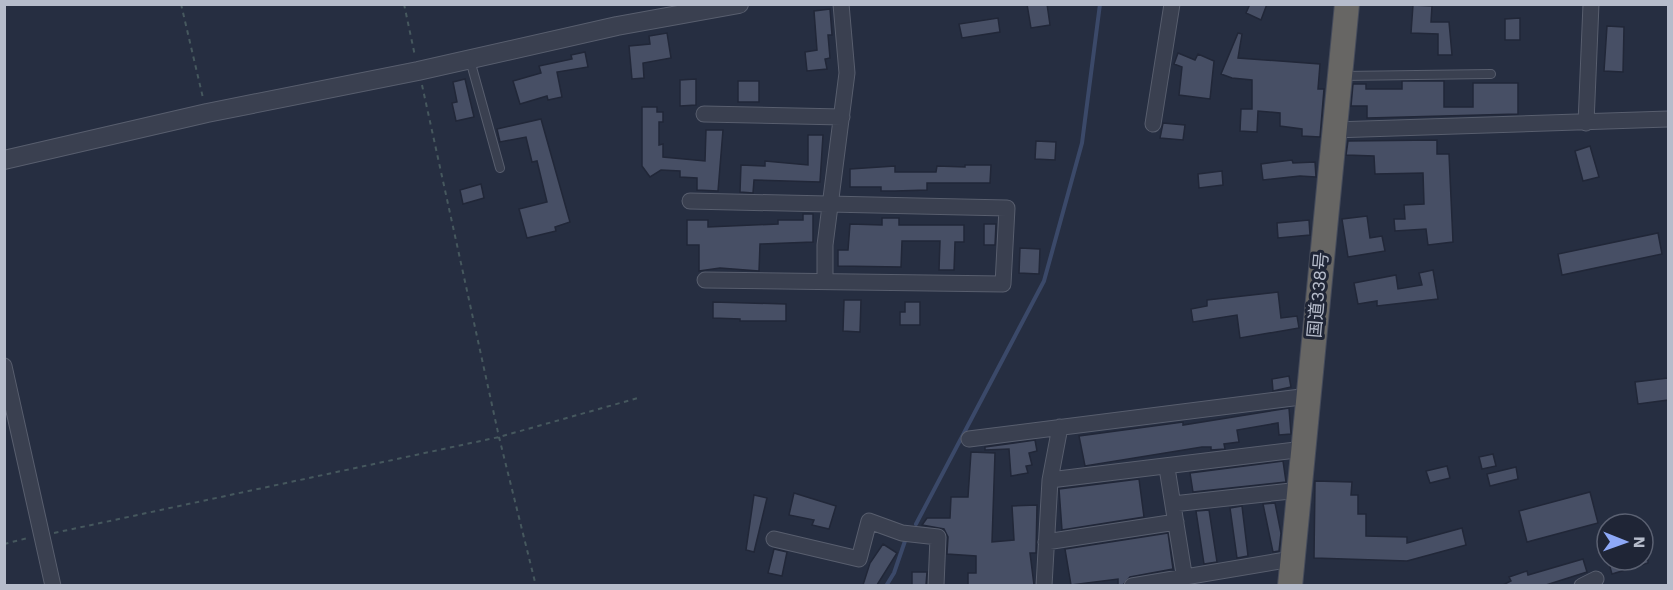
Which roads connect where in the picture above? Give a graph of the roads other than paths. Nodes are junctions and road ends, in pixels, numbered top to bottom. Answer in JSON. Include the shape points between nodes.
{"nodes":[{"id":1,"x":739,"y":4,"type":"edge"},
{"id":2,"x":840,"y":4,"type":"edge"},
{"id":3,"x":1172,"y":4,"type":"edge"},
{"id":4,"x":1347,"y":4,"type":"edge"},
{"id":5,"x":1591,"y":4,"type":"edge"},
{"id":6,"x":470,"y":60,"type":"junction"},
{"id":7,"x":1491,"y":74,"type":"dead end"},
{"id":8,"x":1340,"y":76,"type":"junction"},
{"id":9,"x":704,"y":114,"type":"dead end"},
{"id":10,"x":842,"y":117,"type":"junction"},
{"id":11,"x":1668,"y":119,"type":"edge"},
{"id":12,"x":1153,"y":123,"type":"dead end"},
{"id":13,"x":1586,"y":123,"type":"junction"},
{"id":14,"x":1333,"y":130,"type":"junction"},
{"id":15,"x":4,"y":160,"type":"edge"},
{"id":16,"x":500,"y":168,"type":"dead end"},
{"id":17,"x":690,"y":201,"type":"dead end"},
{"id":18,"x":832,"y":203,"type":"junction"},
{"id":19,"x":705,"y":280,"type":"dead end"},
{"id":20,"x":825,"y":281,"type":"junction"},
{"id":21,"x":4,"y":366,"type":"edge"},
{"id":22,"x":1309,"y":396,"type":"junction"},
{"id":23,"x":1060,"y":427,"type":"junction"},
{"id":24,"x":969,"y":439,"type":"dead end"},
{"id":25,"x":1304,"y":449,"type":"junction"},
{"id":26,"x":1167,"y":468,"type":"junction"},
{"id":27,"x":1050,"y":480,"type":"junction"},
{"id":28,"x":1300,"y":490,"type":"junction"},
{"id":29,"x":1173,"y":504,"type":"junction"},
{"id":30,"x":1176,"y":522,"type":"junction"},
{"id":31,"x":774,"y":539,"type":"dead end"},
{"id":32,"x":1046,"y":542,"type":"junction"},
{"id":33,"x":1292,"y":559,"type":"junction"},
{"id":34,"x":1185,"y":582,"type":"edge"},
{"id":35,"x":53,"y":585,"type":"edge"},
{"id":36,"x":936,"y":585,"type":"edge"},
{"id":37,"x":1044,"y":585,"type":"edge"},
{"id":38,"x":1132,"y":585,"type":"edge"},
{"id":39,"x":1290,"y":585,"type":"edge"}],
"edges":[{"from":1,"to":6,"type":"street","via":[[617,26]]},
{"from":2,"to":10,"type":"street","via":[[847,74]]},
{"from":3,"to":12,"type":"street"},
{"from":4,"to":8,"type":"highway","name":"国道338号"},
{"from":5,"to":13,"type":"street"},
{"from":6,"to":15,"type":"street","via":[[207,113]]},
{"from":6,"to":16,"type":"lane"},
{"from":7,"to":8,"type":"lane"},
{"from":8,"to":14,"type":"highway","name":"国道338号"},
{"from":9,"to":10,"type":"street"},
{"from":10,"to":18,"type":"street"},
{"from":11,"to":13,"type":"street"},
{"from":13,"to":14,"type":"street"},
{"from":14,"to":22,"type":"highway","name":"国道338号"},
{"from":17,"to":18,"type":"street"},
{"from":18,"to":20,"type":"street","via":[[825,245]]},
{"from":18,"to":20,"type":"street","via":[[1007,208],[1003,284]]},
{"from":19,"to":20,"type":"street"},
{"from":21,"to":35,"type":"street"},
{"from":22,"to":23,"type":"street"},
{"from":22,"to":25,"type":"highway","name":"国道338号"},
{"from":23,"to":24,"type":"street"},
{"from":23,"to":27,"type":"street"},
{"from":25,"to":26,"type":"street"},
{"from":25,"to":28,"type":"highway","name":"国道338号"},
{"from":26,"to":27,"type":"street"},
{"from":26,"to":29,"type":"street"},
{"from":27,"to":32,"type":"street"},
{"from":28,"to":29,"type":"street"},
{"from":28,"to":33,"type":"highway","name":"国道338号"},
{"from":29,"to":30,"type":"street"},
{"from":30,"to":32,"type":"street"},
{"from":30,"to":34,"type":"street"},
{"from":31,"to":36,"type":"street","via":[[859,559],[870,521],[902,533],[938,537]]},
{"from":32,"to":37,"type":"street"},
{"from":33,"to":34,"type":"street"},
{"from":33,"to":39,"type":"highway","name":"国道338号"},
{"from":34,"to":38,"type":"street"}]}
